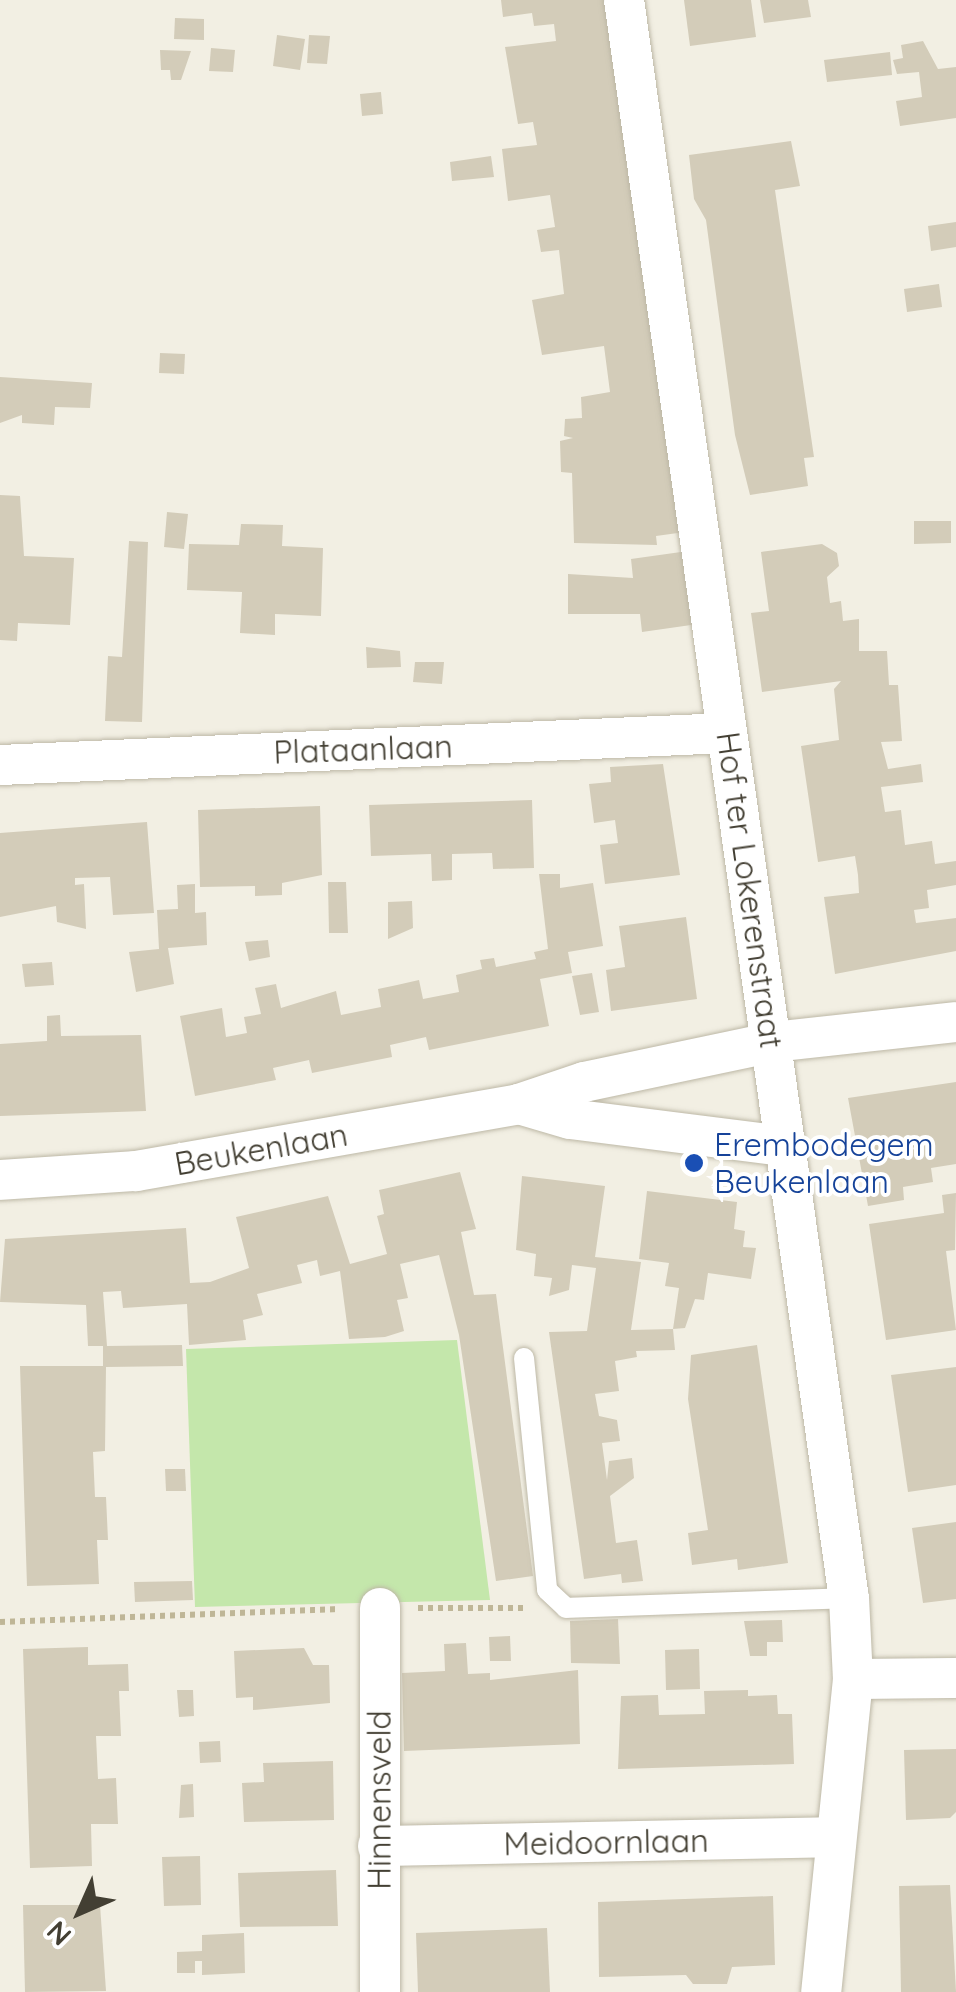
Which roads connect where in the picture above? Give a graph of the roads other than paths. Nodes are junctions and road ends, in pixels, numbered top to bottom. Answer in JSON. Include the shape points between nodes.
{"nodes":[{"id":1,"x":624,"y":0,"type":"edge"},
{"id":2,"x":726,"y":733,"type":"junction"},
{"id":3,"x":0,"y":764,"type":"edge"},
{"id":4,"x":956,"y":1022,"type":"edge"},
{"id":5,"x":773,"y":1042,"type":"junction"},
{"id":6,"x":520,"y":1104,"type":"junction"},
{"id":7,"x":784,"y":1146,"type":"junction"},
{"id":8,"x":0,"y":1180,"type":"edge"},
{"id":9,"x":524,"y":1358,"type":"dead end"},
{"id":10,"x":848,"y":1598,"type":"junction"},
{"id":11,"x":380,"y":1608,"type":"road end"},
{"id":12,"x":956,"y":1678,"type":"edge"},
{"id":13,"x":853,"y":1679,"type":"junction"},
{"id":14,"x":835,"y":1837,"type":"junction"},
{"id":15,"x":378,"y":1846,"type":"junction"},
{"id":16,"x":380,"y":1992,"type":"edge"},
{"id":17,"x":821,"y":1992,"type":"edge"}],
"edges":[{"from":1,"to":2,"type":"street","name":"Hof ter Lokerenstraat"},
{"from":2,"to":3,"type":"street","name":"Plataanlaan"},
{"from":2,"to":5,"type":"street","name":"Hof ter Lokerenstraat"},
{"from":4,"to":5,"type":"street","name":"Beukenlaan"},
{"from":5,"to":6,"type":"street","name":"Beukenlaan","via":[[584,1082]]},
{"from":5,"to":7,"type":"street","name":"Hof ter Lokerenstraat"},
{"from":6,"to":7,"type":"street","name":"Beukenlaan","via":[[570,1118]]},
{"from":6,"to":8,"type":"street","name":"Beukenlaan","via":[[136,1171]]},
{"from":7,"to":10,"type":"street","name":"Hof ter Lokerenstraat"},
{"from":9,"to":10,"type":"lane","via":[[548,1590],[566,1608]]},
{"from":10,"to":13,"type":"street","name":"Hof ter Lokerenstraat"},
{"from":11,"to":15,"type":"street","name":"Hinnensveld"},
{"from":12,"to":13,"type":"street"},
{"from":13,"to":14,"type":"street"},
{"from":14,"to":15,"type":"street","name":"Meidoornlaan"},
{"from":14,"to":17,"type":"street"},
{"from":15,"to":16,"type":"street","name":"Hinnensveld"}]}
